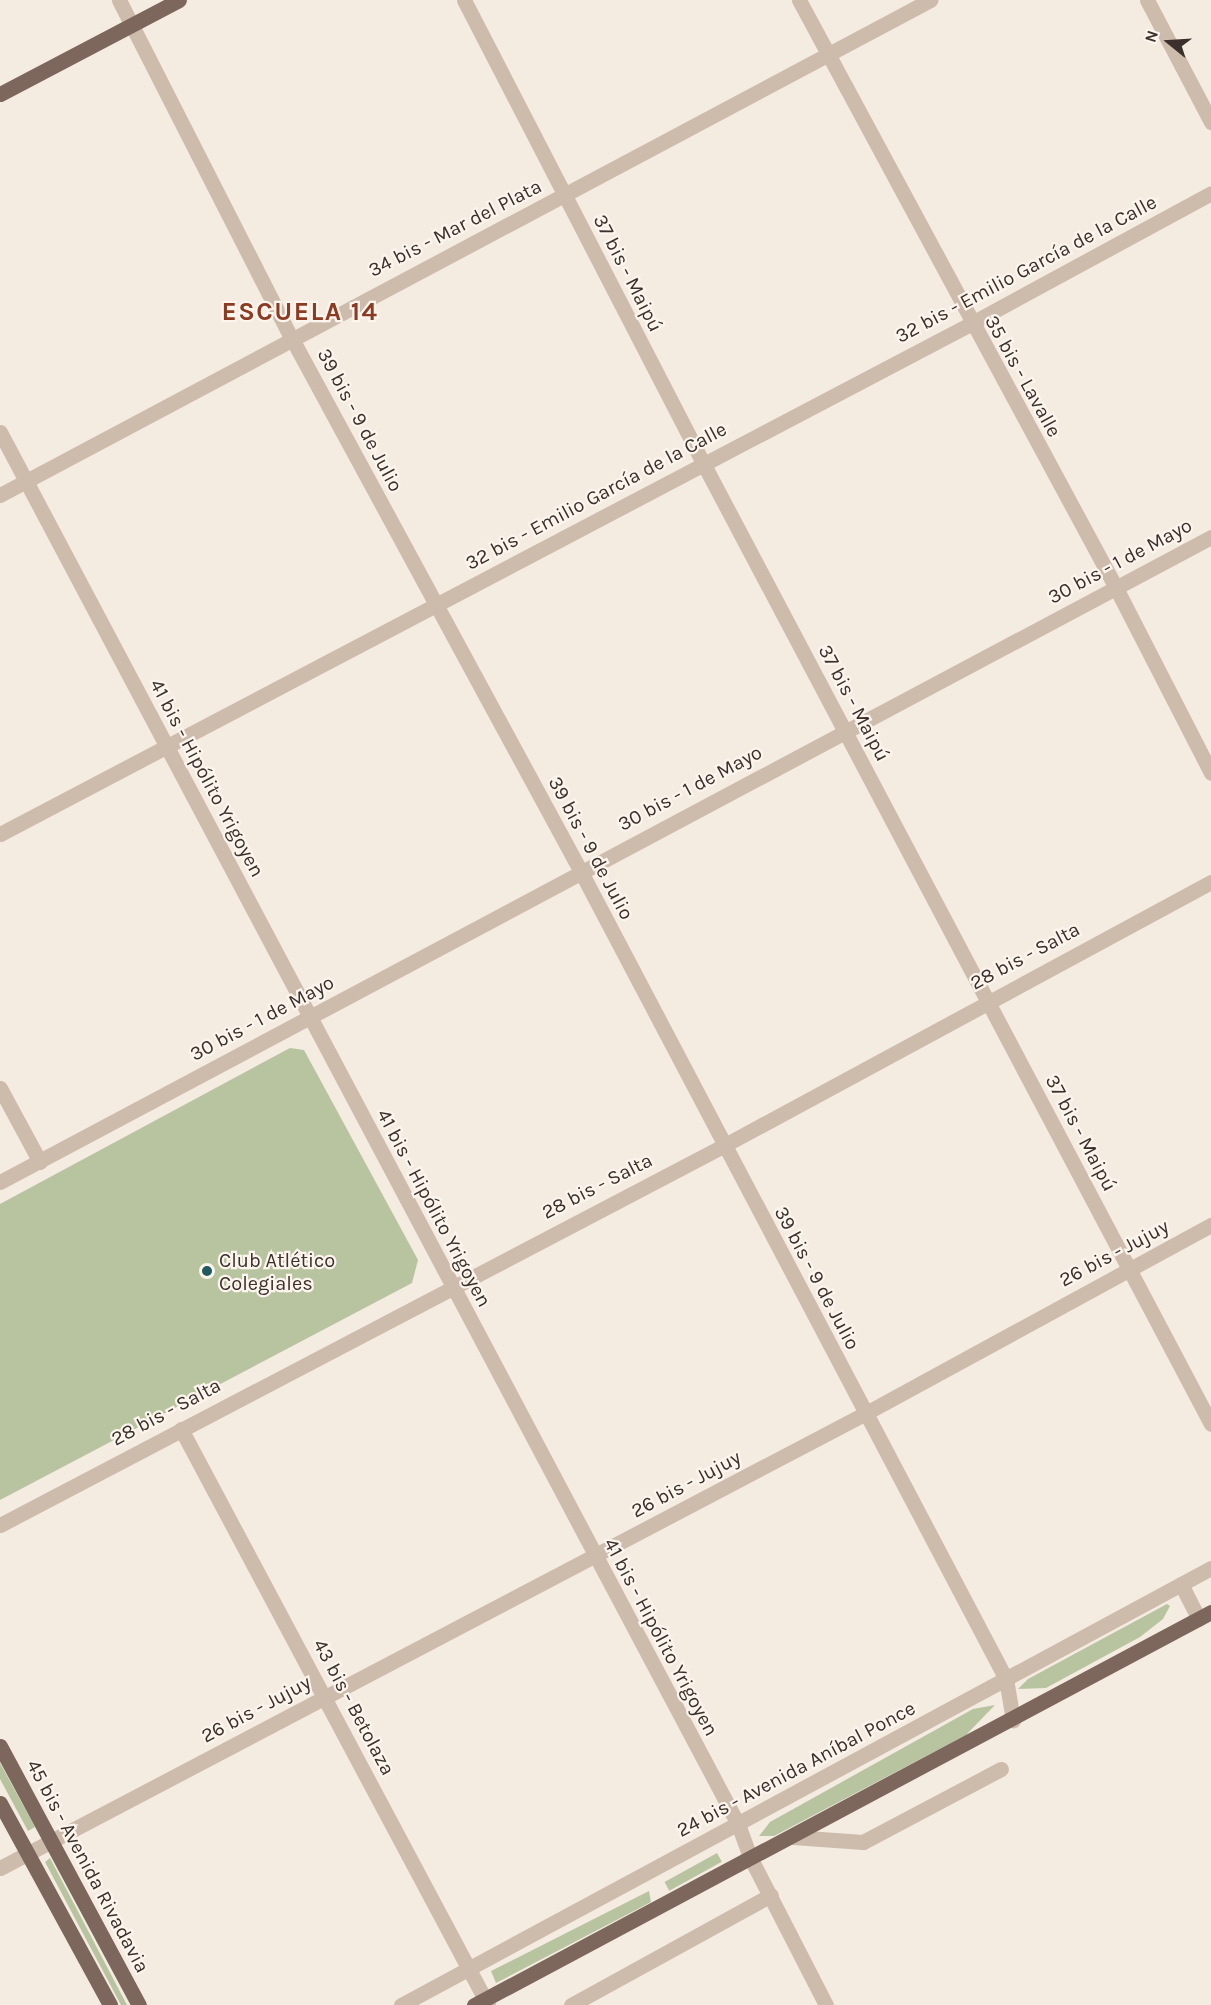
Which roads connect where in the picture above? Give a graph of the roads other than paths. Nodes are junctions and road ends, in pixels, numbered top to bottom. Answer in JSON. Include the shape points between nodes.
{"nodes":[{"id":1,"x":119,"y":0,"type":"edge"},
{"id":2,"x":179,"y":0,"type":"edge"},
{"id":3,"x":464,"y":0,"type":"edge"},
{"id":4,"x":799,"y":0,"type":"edge"},
{"id":5,"x":930,"y":0,"type":"edge"},
{"id":6,"x":1147,"y":0,"type":"edge"},
{"id":7,"x":132,"y":24,"type":"junction"},
{"id":8,"x":827,"y":56,"type":"junction"},
{"id":9,"x":0,"y":94,"type":"edge"},
{"id":10,"x":1211,"y":122,"type":"edge"},
{"id":11,"x":1211,"y":193,"type":"edge"},
{"id":12,"x":564,"y":195,"type":"junction"},
{"id":13,"x":970,"y":324,"type":"junction"},
{"id":14,"x":291,"y":337,"type":"junction"},
{"id":15,"x":0,"y":432,"type":"edge"},
{"id":16,"x":702,"y":461,"type":"junction"},
{"id":17,"x":26,"y":481,"type":"junction"},
{"id":18,"x":0,"y":495,"type":"edge"},
{"id":19,"x":1211,"y":537,"type":"edge"},
{"id":20,"x":1115,"y":586,"type":"junction"},
{"id":21,"x":436,"y":606,"type":"junction"},
{"id":22,"x":844,"y":729,"type":"junction"},
{"id":23,"x":167,"y":748,"type":"junction"},
{"id":24,"x":1211,"y":773,"type":"edge"},
{"id":25,"x":0,"y":834,"type":"edge"},
{"id":26,"x":580,"y":870,"type":"junction"},
{"id":27,"x":1211,"y":882,"type":"edge"},
{"id":28,"x":986,"y":1000,"type":"junction"},
{"id":29,"x":309,"y":1017,"type":"junction"},
{"id":30,"x":0,"y":1088,"type":"edge"},
{"id":31,"x":723,"y":1146,"type":"junction"},
{"id":32,"x":40,"y":1162,"type":"junction"},
{"id":33,"x":0,"y":1182,"type":"edge"},
{"id":34,"x":1211,"y":1225,"type":"edge"},
{"id":35,"x":1129,"y":1268,"type":"junction"},
{"id":36,"x":450,"y":1285,"type":"junction"},
{"id":37,"x":866,"y":1413,"type":"junction"},
{"id":38,"x":1211,"y":1424,"type":"edge"},
{"id":39,"x":181,"y":1429,"type":"junction"},
{"id":40,"x":0,"y":1524,"type":"edge"},
{"id":41,"x":594,"y":1557,"type":"junction"},
{"id":42,"x":1211,"y":1568,"type":"edge"},
{"id":43,"x":1181,"y":1584,"type":"junction"},
{"id":44,"x":1205,"y":1616,"type":"edge"},
{"id":45,"x":1006,"y":1679,"type":"junction"},
{"id":46,"x":324,"y":1697,"type":"junction"},
{"id":47,"x":1013,"y":1720,"type":"junction"},
{"id":48,"x":0,"y":1746,"type":"edge"},
{"id":49,"x":1001,"y":1769,"type":"dead end"},
{"id":50,"x":0,"y":1803,"type":"edge"},
{"id":51,"x":738,"y":1824,"type":"junction"},
{"id":52,"x":793,"y":1837,"type":"junction"},
{"id":53,"x":50,"y":1841,"type":"junction"},
{"id":54,"x":28,"y":1854,"type":"junction"},
{"id":55,"x":752,"y":1859,"type":"junction"},
{"id":56,"x":0,"y":1868,"type":"edge"},
{"id":57,"x":771,"y":1895,"type":"junction"},
{"id":58,"x":471,"y":1968,"type":"junction"},
{"id":59,"x":483,"y":2003,"type":"edge"},
{"id":60,"x":110,"y":2005,"type":"edge"},
{"id":61,"x":139,"y":2005,"type":"edge"},
{"id":62,"x":401,"y":2005,"type":"edge"},
{"id":63,"x":570,"y":2005,"type":"edge"},
{"id":64,"x":826,"y":2005,"type":"edge"}],
"edges":[{"from":1,"to":7,"type":"street","name":"39 bis - 9 de Julio"},
{"from":2,"to":7,"type":"main road"},
{"from":3,"to":12,"type":"street","name":"37 bis - Maipú"},
{"from":4,"to":8,"type":"street","name":"35 bis - Lavalle"},
{"from":5,"to":8,"type":"street","name":"34 bis - Mar del Plata"},
{"from":6,"to":10,"type":"street"},
{"from":7,"to":9,"type":"main road"},
{"from":7,"to":14,"type":"street","name":"39 bis - 9 de Julio"},
{"from":8,"to":12,"type":"street","name":"34 bis - Mar del Plata"},
{"from":8,"to":13,"type":"street","name":"35 bis - Lavalle"},
{"from":11,"to":13,"type":"street","name":"32 bis - Emilio García de la Calle"},
{"from":12,"to":14,"type":"street","name":"34 bis - Mar del Plata"},
{"from":12,"to":16,"type":"street","name":"37 bis - Maipú"},
{"from":13,"to":16,"type":"street","name":"32 bis - Emilio García de la Calle"},
{"from":13,"to":20,"type":"street","name":"35 bis - Lavalle"},
{"from":14,"to":17,"type":"street","name":"34 bis - Mar del Plata"},
{"from":14,"to":21,"type":"street","name":"39 bis - 9 de Julio"},
{"from":15,"to":17,"type":"street","name":"41 bis - Hipólito Yrigoyen"},
{"from":16,"to":21,"type":"street","name":"32 bis - Emilio García de la Calle"},
{"from":16,"to":22,"type":"street","name":"37 bis - Maipú"},
{"from":17,"to":18,"type":"street","name":"34 bis - Mar del Plata"},
{"from":17,"to":23,"type":"street","name":"41 bis - Hipólito Yrigoyen"},
{"from":19,"to":20,"type":"street","name":"30 bis - 1 de Mayo"},
{"from":20,"to":22,"type":"street","name":"30 bis - 1 de Mayo"},
{"from":20,"to":24,"type":"street","name":"35 bis - Lavalle"},
{"from":21,"to":23,"type":"street","name":"32 bis - Emilio García de la Calle"},
{"from":21,"to":26,"type":"street","name":"39 bis - 9 de Julio"},
{"from":22,"to":26,"type":"street","name":"30 bis - 1 de Mayo"},
{"from":22,"to":28,"type":"street","name":"37 bis - Maipú"},
{"from":23,"to":25,"type":"street","name":"32 bis - Emilio García de la Calle"},
{"from":23,"to":29,"type":"street","name":"41 bis - Hipólito Yrigoyen"},
{"from":26,"to":29,"type":"street","name":"30 bis - 1 de Mayo"},
{"from":26,"to":31,"type":"street","name":"39 bis - 9 de Julio"},
{"from":27,"to":28,"type":"street","name":"28 bis - Salta"},
{"from":28,"to":31,"type":"street","name":"28 bis - Salta"},
{"from":28,"to":35,"type":"street","name":"37 bis - Maipú"},
{"from":29,"to":32,"type":"street","name":"30 bis - 1 de Mayo"},
{"from":29,"to":36,"type":"street","name":"41 bis - Hipólito Yrigoyen"},
{"from":30,"to":32,"type":"street"},
{"from":31,"to":36,"type":"street","name":"28 bis - Salta"},
{"from":31,"to":37,"type":"street","name":"39 bis - 9 de Julio"},
{"from":32,"to":33,"type":"street","name":"30 bis - 1 de Mayo"},
{"from":34,"to":35,"type":"street","name":"26 bis - Jujuy"},
{"from":35,"to":37,"type":"street","name":"26 bis - Jujuy"},
{"from":35,"to":38,"type":"street","name":"37 bis - Maipú"},
{"from":36,"to":39,"type":"street","name":"28 bis - Salta"},
{"from":36,"to":41,"type":"street","name":"41 bis - Hipólito Yrigoyen"},
{"from":37,"to":41,"type":"street","name":"26 bis - Jujuy"},
{"from":37,"to":45,"type":"street","name":"39 bis - 9 de Julio"},
{"from":39,"to":40,"type":"street","name":"28 bis - Salta"},
{"from":39,"to":46,"type":"street","name":"43 bis - Betolaza"},
{"from":41,"to":46,"type":"street","name":"26 bis - Jujuy"},
{"from":41,"to":51,"type":"street","name":"41 bis - Hipólito Yrigoyen"},
{"from":42,"to":43,"type":"street","name":"24 bis - Avenida Aníbal Ponce"},
{"from":43,"to":44,"type":"street"},
{"from":43,"to":45,"type":"street","name":"24 bis - Avenida Aníbal Ponce"},
{"from":44,"to":47,"type":"main road"},
{"from":45,"to":47,"type":"street","name":"39 bis - 9 de Julio"},
{"from":45,"to":51,"type":"street","name":"24 bis - Avenida Aníbal Ponce"},
{"from":46,"to":53,"type":"street","name":"26 bis - Jujuy"},
{"from":46,"to":58,"type":"street","name":"43 bis - Betolaza"},
{"from":47,"to":52,"type":"main road"},
{"from":48,"to":53,"type":"main road","name":"45 bis - Avenida Rivadavia"},
{"from":49,"to":52,"type":"street","via":[[863,1842]]},
{"from":50,"to":54,"type":"main road"},
{"from":51,"to":55,"type":"street","name":"41 bis - Hipólito Yrigoyen"},
{"from":51,"to":58,"type":"street","name":"24 bis - Avenida Aníbal Ponce"},
{"from":52,"to":55,"type":"main road"},
{"from":53,"to":54,"type":"street","name":"26 bis - Jujuy"},
{"from":53,"to":61,"type":"main road","name":"45 bis - Avenida Rivadavia"},
{"from":54,"to":56,"type":"street","name":"26 bis - Jujuy"},
{"from":54,"to":60,"type":"main road"},
{"from":55,"to":57,"type":"street","name":"41 bis - Hipólito Yrigoyen"},
{"from":55,"to":59,"type":"main road"},
{"from":57,"to":63,"type":"street"},
{"from":57,"to":64,"type":"street","name":"41 bis - Hipólito Yrigoyen"},
{"from":58,"to":59,"type":"street","name":"43 bis - Betolaza"},
{"from":58,"to":62,"type":"street","name":"24 bis - Avenida Aníbal Ponce"}]}
